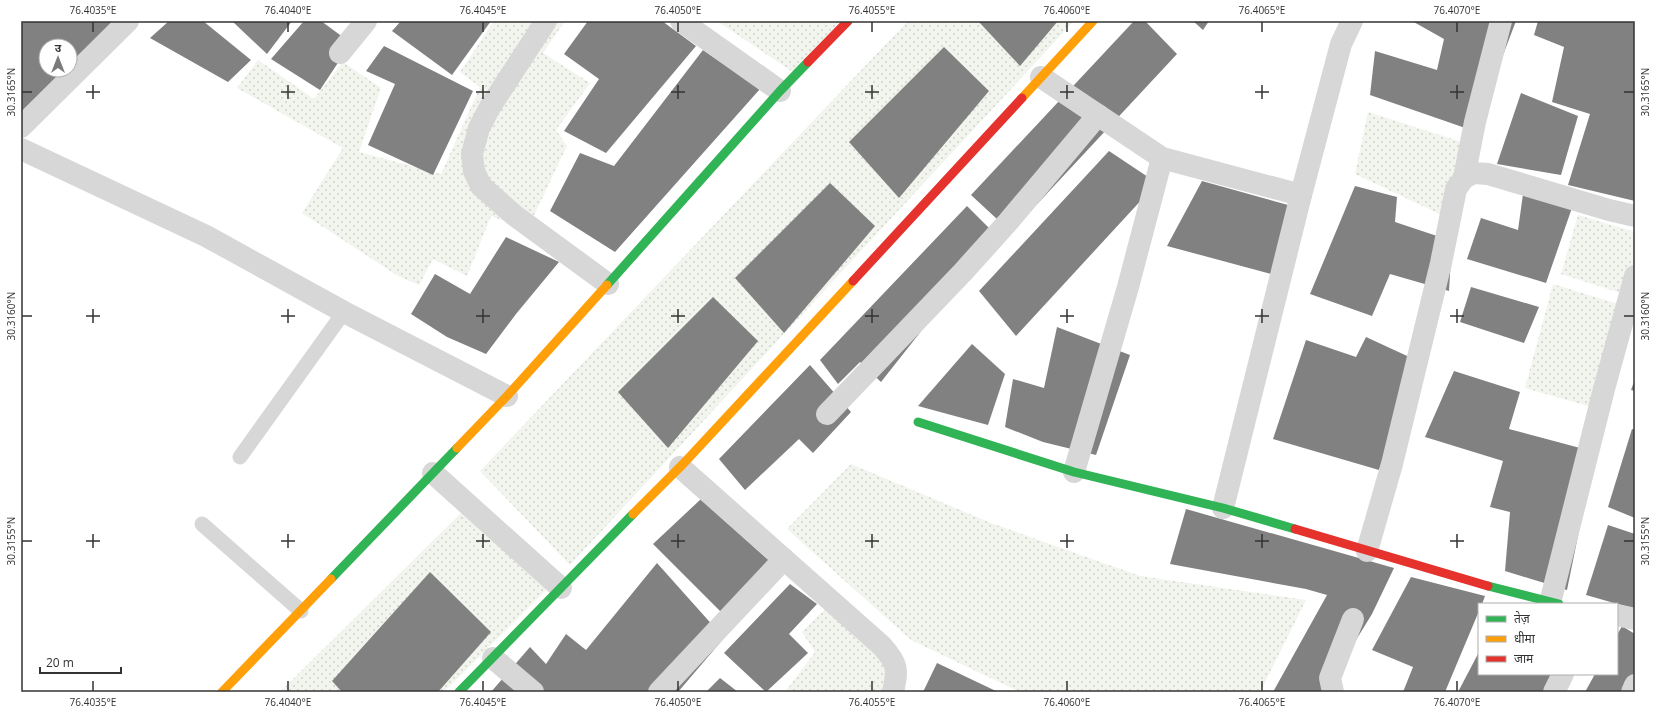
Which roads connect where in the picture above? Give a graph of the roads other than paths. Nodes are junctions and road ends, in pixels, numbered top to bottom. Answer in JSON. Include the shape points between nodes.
{"nodes":[{"id":1,"x":128,"y":21,"type":"edge"},
{"id":2,"x":366,"y":21,"type":"edge"},
{"id":3,"x":546,"y":21,"type":"edge"},
{"id":4,"x":681,"y":21,"type":"edge"},
{"id":5,"x":848,"y":21,"type":"edge"},
{"id":6,"x":1093,"y":21,"type":"edge"},
{"id":7,"x":1352,"y":21,"type":"edge"},
{"id":8,"x":1501,"y":21,"type":"edge"},
{"id":9,"x":340,"y":53,"type":"dead end"},
{"id":10,"x":1041,"y":77,"type":"junction"},
{"id":11,"x":780,"y":91,"type":"junction"},
{"id":12,"x":1098,"y":115,"type":"junction"},
{"id":13,"x":21,"y":127,"type":"edge"},
{"id":14,"x":21,"y":149,"type":"edge"},
{"id":15,"x":1162,"y":158,"type":"junction"},
{"id":16,"x":1464,"y":178,"type":"junction"},
{"id":17,"x":1301,"y":195,"type":"junction"},
{"id":18,"x":1635,"y":216,"type":"edge"},
{"id":19,"x":1635,"y":276,"type":"edge"},
{"id":20,"x":608,"y":284,"type":"junction"},
{"id":21,"x":344,"y":312,"type":"junction"},
{"id":22,"x":508,"y":396,"type":"junction"},
{"id":23,"x":827,"y":414,"type":"dead end"},
{"id":24,"x":918,"y":422,"type":"dead end"},
{"id":25,"x":240,"y":457,"type":"dead end"},
{"id":26,"x":680,"y":467,"type":"junction"},
{"id":27,"x":1074,"y":472,"type":"junction"},
{"id":28,"x":433,"y":473,"type":"junction"},
{"id":29,"x":1223,"y":508,"type":"junction"},
{"id":30,"x":202,"y":524,"type":"dead end"},
{"id":31,"x":1367,"y":551,"type":"junction"},
{"id":32,"x":784,"y":559,"type":"junction"},
{"id":33,"x":561,"y":588,"type":"junction"},
{"id":34,"x":1555,"y":603,"type":"edge"},
{"id":35,"x":301,"y":611,"type":"junction"},
{"id":36,"x":1618,"y":615,"type":"edge"},
{"id":37,"x":1352,"y":619,"type":"dead end"},
{"id":38,"x":1635,"y":619,"type":"edge"},
{"id":39,"x":493,"y":658,"type":"junction"},
{"id":40,"x":1562,"y":675,"type":"edge"},
{"id":41,"x":1635,"y":685,"type":"edge"},
{"id":42,"x":222,"y":692,"type":"edge"},
{"id":43,"x":459,"y":692,"type":"edge"},
{"id":44,"x":533,"y":692,"type":"edge"},
{"id":45,"x":659,"y":692,"type":"edge"},
{"id":46,"x":893,"y":692,"type":"edge"},
{"id":47,"x":1333,"y":692,"type":"edge"},
{"id":48,"x":1554,"y":692,"type":"edge"},
{"id":49,"x":1632,"y":692,"type":"edge"}],
"edges":[{"from":1,"to":13,"type":"street"},
{"from":2,"to":9,"type":"street"},
{"from":3,"to":20,"type":"street","via":[[479,128],[472,154],[474,171],[481,186]]},
{"from":4,"to":11,"type":"street"},
{"from":5,"to":11,"type":"street"},
{"from":6,"to":10,"type":"street"},
{"from":7,"to":17,"type":"street","via":[[1341,44]]},
{"from":8,"to":16,"type":"street","via":[[1475,122]]},
{"from":10,"to":12,"type":"street"},
{"from":10,"to":26,"type":"street"},
{"from":11,"to":20,"type":"street"},
{"from":12,"to":15,"type":"street"},
{"from":12,"to":23,"type":"street","via":[[978,256]]},
{"from":14,"to":21,"type":"street","via":[[206,236]]},
{"from":15,"to":17,"type":"street"},
{"from":15,"to":27,"type":"street","via":[[1128,288]]},
{"from":16,"to":18,"type":"street","via":[[1474,173],[1488,174]]},
{"from":16,"to":31,"type":"street","via":[[1456,189],[1441,263],[1394,457]]},
{"from":17,"to":29,"type":"street"},
{"from":19,"to":34,"type":"street","via":[[1604,389]]},
{"from":20,"to":22,"type":"street"},
{"from":21,"to":22,"type":"street"},
{"from":21,"to":25,"type":"lane"},
{"from":22,"to":28,"type":"street"},
{"from":24,"to":27,"type":"street"},
{"from":26,"to":32,"type":"street"},
{"from":26,"to":33,"type":"street"},
{"from":27,"to":29,"type":"street"},
{"from":28,"to":33,"type":"street"},
{"from":28,"to":35,"type":"street"},
{"from":29,"to":31,"type":"street"},
{"from":30,"to":35,"type":"lane"},
{"from":31,"to":34,"type":"street"},
{"from":32,"to":45,"type":"street"},
{"from":32,"to":46,"type":"street","via":[[891,656],[897,671]]},
{"from":33,"to":39,"type":"street"},
{"from":35,"to":42,"type":"street"},
{"from":36,"to":38,"type":"street"},
{"from":37,"to":47,"type":"street","via":[[1330,678]]},
{"from":39,"to":43,"type":"street"},
{"from":39,"to":44,"type":"street"},
{"from":40,"to":48,"type":"street"},
{"from":41,"to":49,"type":"street"}]}
